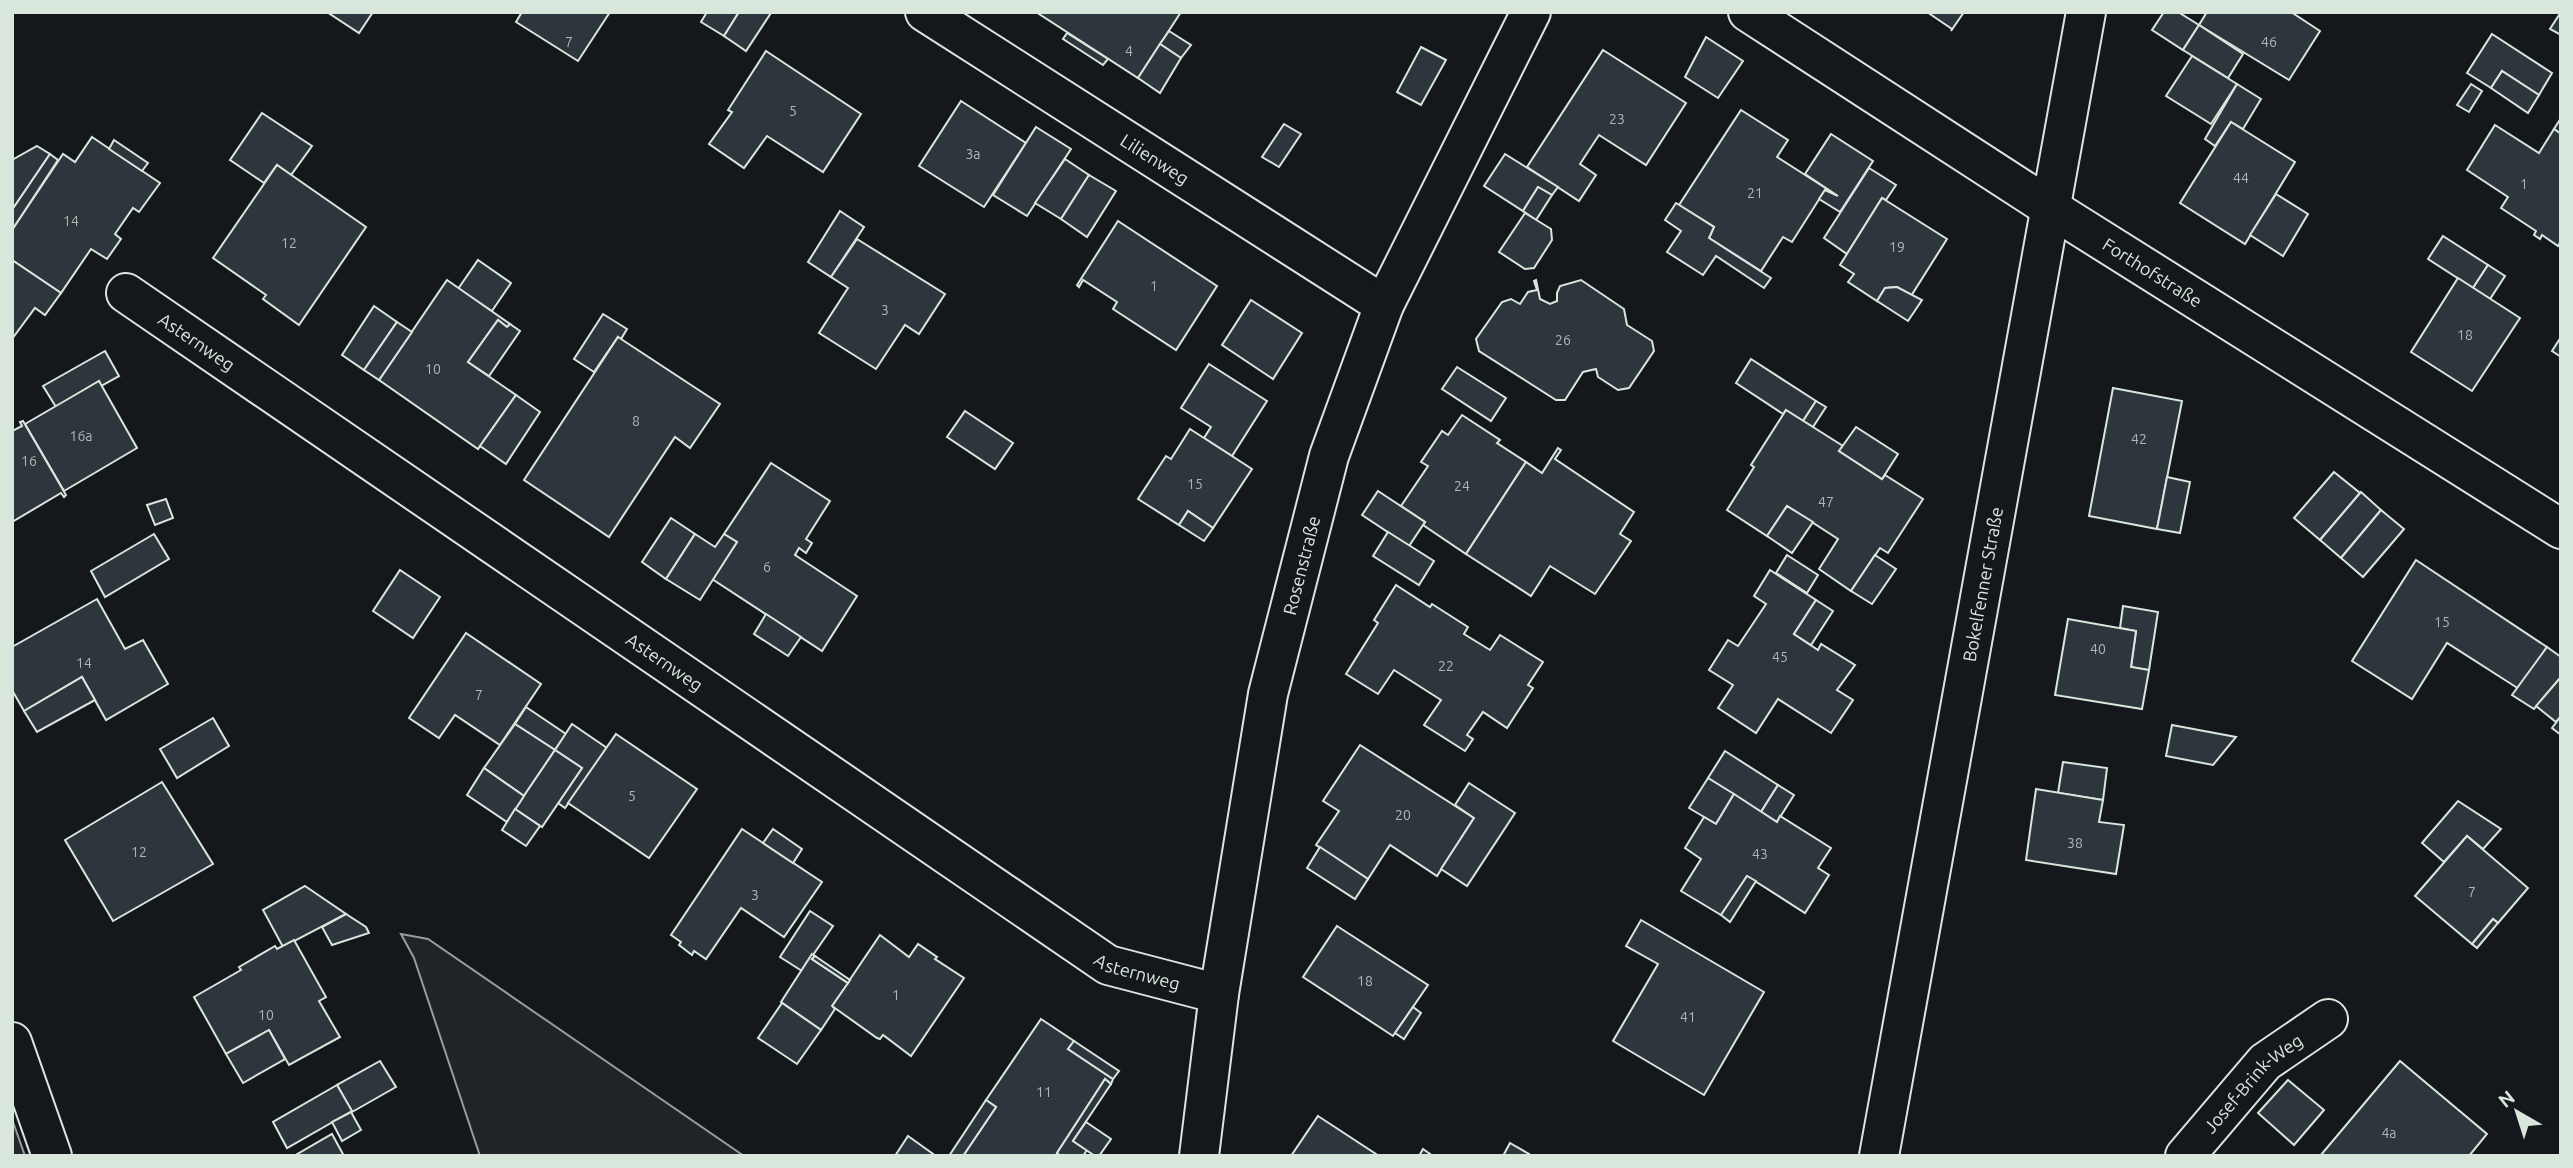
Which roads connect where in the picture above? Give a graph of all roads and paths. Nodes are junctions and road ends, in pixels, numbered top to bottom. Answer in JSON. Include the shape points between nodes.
{"nodes":[{"id":1,"x":925,"y":12,"type":"edge"},
{"id":2,"x":1531,"y":12,"type":"edge"},
{"id":3,"x":1748,"y":12,"type":"edge"},
{"id":4,"x":2086,"y":12,"type":"edge"},
{"id":5,"x":2049,"y":207,"type":"junction"},
{"id":6,"x":126,"y":293,"type":"dead end"},
{"id":7,"x":1384,"y":305,"type":"junction"},
{"id":8,"x":2561,"y":528,"type":"edge"},
{"id":9,"x":1219,"y":994,"type":"junction"},
{"id":10,"x":2328,"y":1019,"type":"dead end"},
{"id":11,"x":12,"y":1042,"type":"edge"},
{"id":12,"x":52,"y":1156,"type":"edge"},
{"id":13,"x":1199,"y":1156,"type":"edge"},
{"id":14,"x":1879,"y":1156,"type":"edge"},
{"id":15,"x":2185,"y":1156,"type":"edge"}],
"edges":[{"from":1,"to":7,"type":"street","name":"Lilienweg"},
{"from":2,"to":7,"type":"street","name":"Rosenstraße"},
{"from":3,"to":5,"type":"street","name":"Forthofstraße"},
{"from":4,"to":5,"type":"street","name":"Bokelfenner Straße"},
{"from":5,"to":8,"type":"street","name":"Forthofstraße"},
{"from":5,"to":14,"type":"street","name":"Bokelfenner Straße"},
{"from":6,"to":9,"type":"street","name":"Asternweg","via":[[1108,965]]},
{"from":7,"to":9,"type":"street","name":"Rosenstraße","via":[[1329,456],[1268,694]]},
{"from":9,"to":13,"type":"street","name":"Rosenstraße"},
{"from":10,"to":15,"type":"street","name":"Josef-Brink-Weg","via":[[2265,1062]]},
{"from":11,"to":12,"type":"street"}]}
